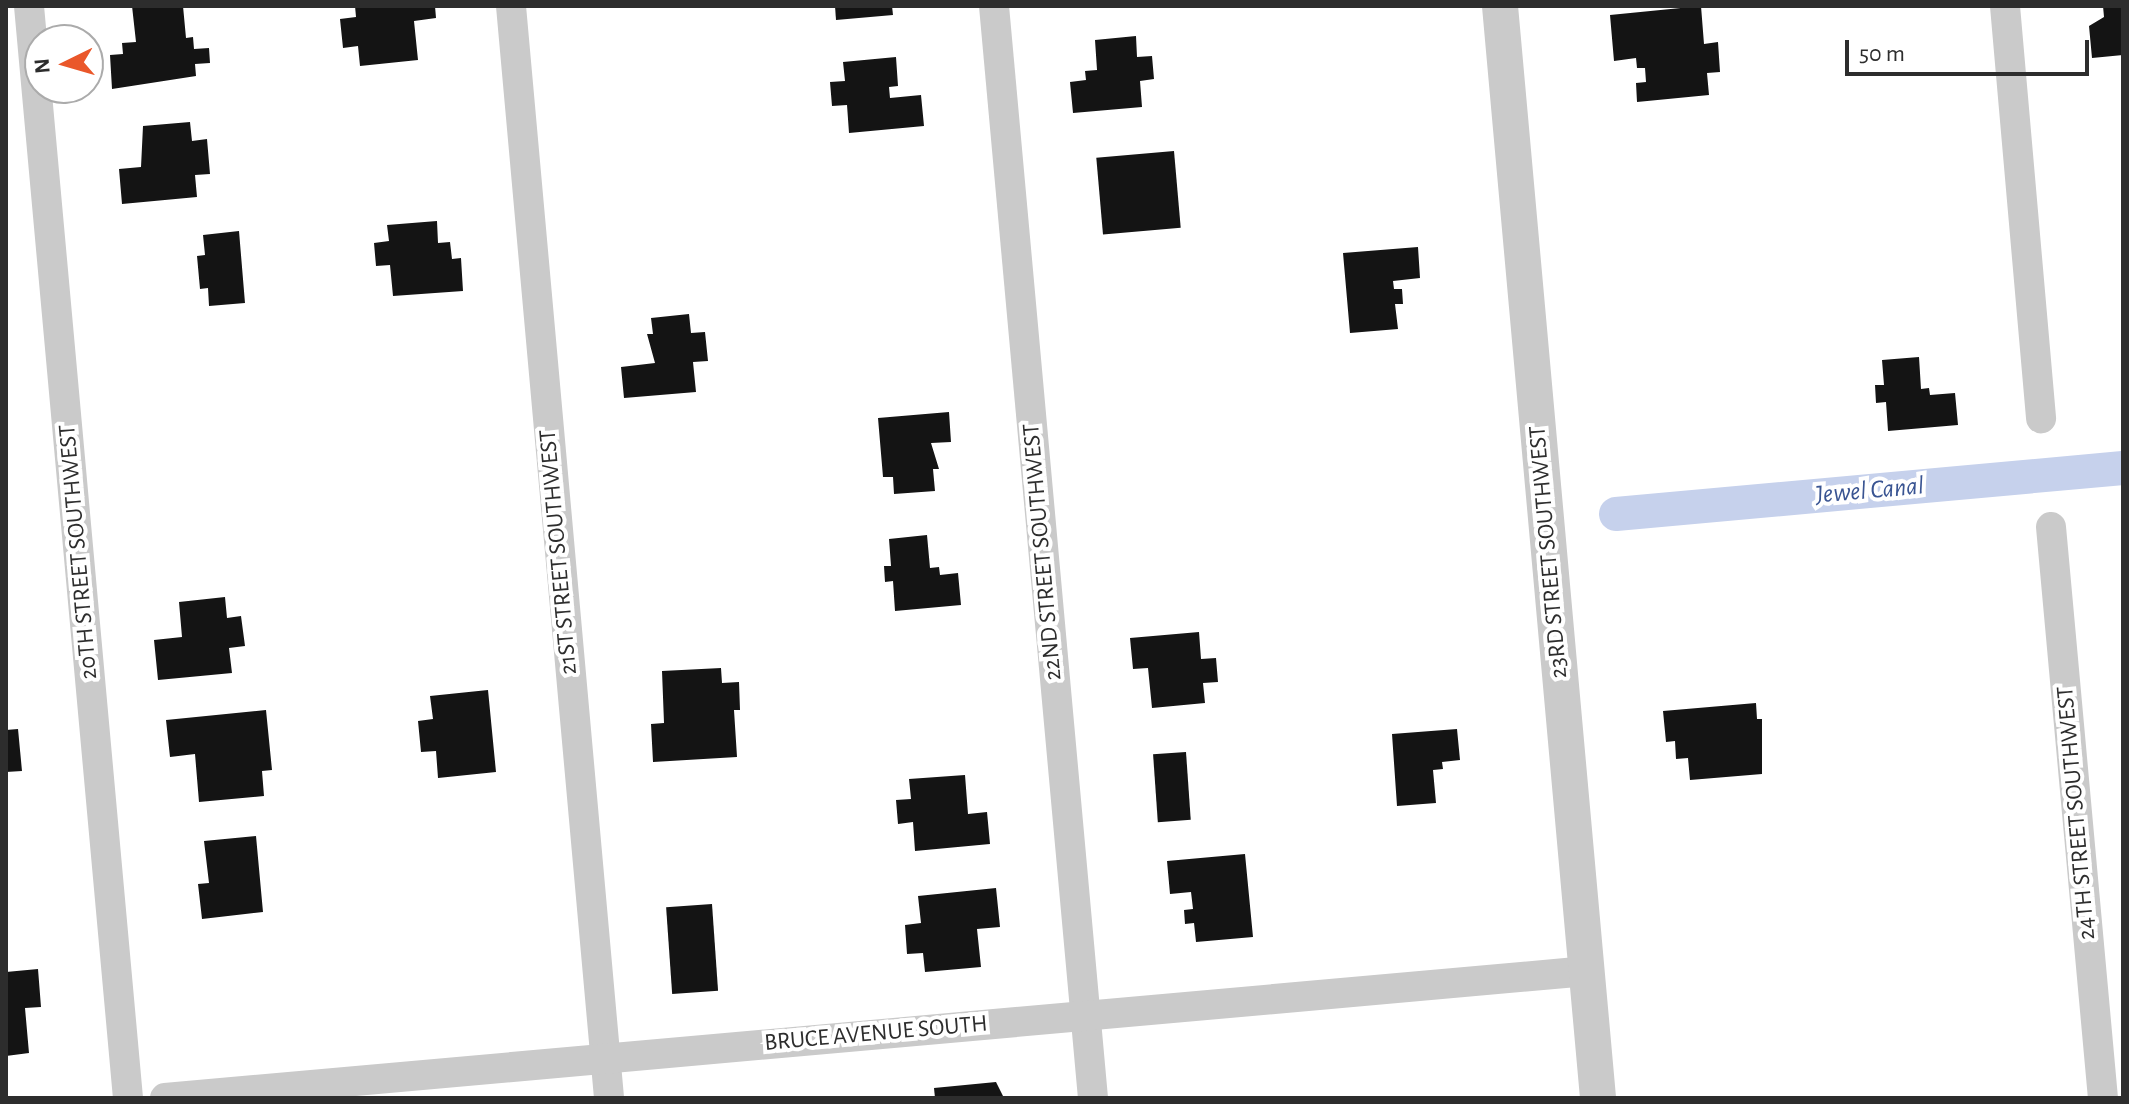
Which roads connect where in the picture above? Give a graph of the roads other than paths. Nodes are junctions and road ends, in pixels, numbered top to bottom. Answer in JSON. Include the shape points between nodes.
{"nodes":[{"id":1,"x":29,"y":6,"type":"edge"},
{"id":2,"x":511,"y":6,"type":"edge"},
{"id":3,"x":994,"y":6,"type":"edge"},
{"id":4,"x":1500,"y":6,"type":"edge"},
{"id":5,"x":2005,"y":6,"type":"edge"},
{"id":6,"x":2041,"y":418,"type":"dead end"},
{"id":7,"x":2051,"y":527,"type":"dead end"},
{"id":8,"x":1587,"y":971,"type":"junction"},
{"id":9,"x":1085,"y":1015,"type":"junction"},
{"id":10,"x":605,"y":1057,"type":"junction"},
{"id":11,"x":128,"y":1098,"type":"edge"},
{"id":12,"x":165,"y":1098,"type":"edge"},
{"id":13,"x":609,"y":1098,"type":"edge"},
{"id":14,"x":1093,"y":1098,"type":"edge"},
{"id":15,"x":1598,"y":1098,"type":"edge"},
{"id":16,"x":2103,"y":1098,"type":"edge"}],
"edges":[{"from":1,"to":11,"type":"street","name":"20TH STREET SOUTHWEST"},
{"from":2,"to":10,"type":"street","name":"21ST STREET SOUTHWEST"},
{"from":3,"to":9,"type":"street","name":"22ND STREET SOUTHWEST"},
{"from":4,"to":8,"type":"street","name":"23RD STREET SOUTHWEST"},
{"from":5,"to":6,"type":"street"},
{"from":7,"to":16,"type":"street","name":"24TH STREET SOUTHWEST"},
{"from":8,"to":9,"type":"street","name":"BRUCE AVENUE SOUTH"},
{"from":8,"to":15,"type":"street","name":"23RD STREET SOUTHWEST"},
{"from":9,"to":10,"type":"street","name":"BRUCE AVENUE SOUTH"},
{"from":9,"to":14,"type":"street","name":"22ND STREET SOUTHWEST"},
{"from":10,"to":12,"type":"street","name":"BRUCE AVENUE SOUTH"},
{"from":10,"to":13,"type":"street","name":"21ST STREET SOUTHWEST"}]}
